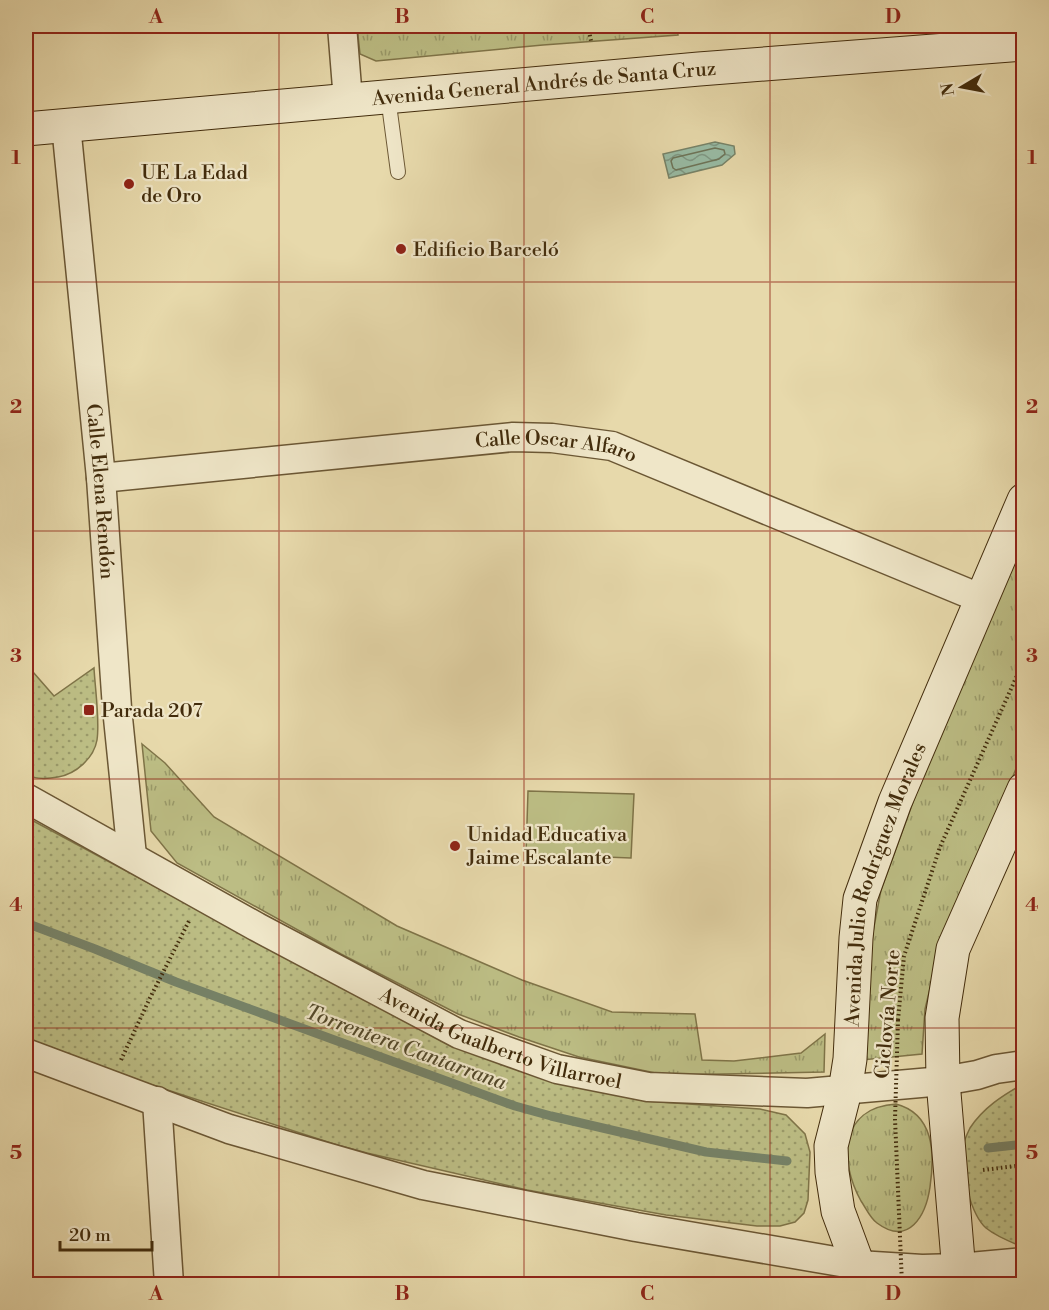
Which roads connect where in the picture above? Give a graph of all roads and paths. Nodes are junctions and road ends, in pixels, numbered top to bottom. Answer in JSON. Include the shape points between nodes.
{"nodes":[{"id":1,"x":342,"y":26,"type":"edge"},
{"id":2,"x":588,"y":26,"type":"edge"},
{"id":3,"x":591,"y":41,"type":"dead end"},
{"id":4,"x":1023,"y":44,"type":"edge"},
{"id":5,"x":388,"y":97,"type":"junction"},
{"id":6,"x":348,"y":100,"type":"junction"},
{"id":7,"x":66,"y":124,"type":"junction"},
{"id":8,"x":26,"y":129,"type":"edge"},
{"id":9,"x":398,"y":172,"type":"dead end"},
{"id":10,"x":100,"y":478,"type":"junction"},
{"id":11,"x":1023,"y":500,"type":"edge"},
{"id":12,"x":982,"y":599,"type":"junction"},
{"id":13,"x":1023,"y":660,"type":"edge"},
{"id":14,"x":1023,"y":789,"type":"edge"},
{"id":15,"x":26,"y":798,"type":"edge"},
{"id":16,"x":132,"y":856,"type":"junction"},
{"id":17,"x":191,"y":917,"type":"dead end"},
{"id":18,"x":26,"y":1053,"type":"edge"},
{"id":19,"x":1023,"y":1065,"type":"edge"},
{"id":20,"x":118,"y":1068,"type":"dead end"},
{"id":21,"x":943,"y":1081,"type":"junction"},
{"id":22,"x":845,"y":1091,"type":"junction"},
{"id":23,"x":157,"y":1101,"type":"junction"},
{"id":24,"x":1023,"y":1165,"type":"edge"},
{"id":25,"x":980,"y":1170,"type":"dead end"},
{"id":26,"x":1023,"y":1262,"type":"edge"},
{"id":27,"x":858,"y":1275,"type":"edge"},
{"id":28,"x":959,"y":1276,"type":"edge"},
{"id":29,"x":169,"y":1284,"type":"edge"},
{"id":30,"x":902,"y":1284,"type":"edge"}],
"edges":[{"from":1,"to":6,"type":"street"},
{"from":2,"to":3,"type":"path"},
{"from":4,"to":5,"type":"main road","name":"Avenida General Andrés de Santa Cruz"},
{"from":5,"to":6,"type":"main road","name":"Avenida General Andrés de Santa Cruz"},
{"from":5,"to":9,"type":"lane"},
{"from":6,"to":7,"type":"main road","name":"Avenida General Andrés de Santa Cruz"},
{"from":7,"to":8,"type":"main road","name":"Avenida General Andrés de Santa Cruz"},
{"from":7,"to":10,"type":"street","name":"Calle Elena Rendón"},
{"from":10,"to":12,"type":"street","name":"Calle Oscar Alfaro","via":[[513,437],[612,446]]},
{"from":10,"to":16,"type":"street","name":"Calle Elena Rendón"},
{"from":11,"to":12,"type":"main road","name":"Avenida Julio Rodríguez Morales"},
{"from":12,"to":22,"type":"main road","name":"Avenida Julio Rodríguez Morales","via":[[895,802],[860,899]]},
{"from":13,"to":30,"type":"path","name":"Ciclovía Norte","bridge":true,"via":[[940,847],[904,956],[895,1119]]},
{"from":14,"to":21,"type":"main road","via":[[953,949],[942,1018]]},
{"from":15,"to":16,"type":"street","name":"Avenida Gualberto Villarroel"},
{"from":16,"to":22,"type":"street","name":"Avenida Gualberto Villarroel","via":[[459,1034],[557,1069],[648,1087]]},
{"from":17,"to":20,"type":"path"},
{"from":18,"to":23,"type":"street"},
{"from":19,"to":21,"type":"street","name":"Avenida Gualberto Villarroel"},
{"from":21,"to":22,"type":"street","name":"Avenida Gualberto Villarroel"},
{"from":21,"to":28,"type":"main road"},
{"from":22,"to":27,"type":"main road","name":"Avenida Julio Rodríguez Morales","via":[[831,1146],[832,1172],[838,1211]]},
{"from":23,"to":27,"type":"street","via":[[229,1129],[423,1185]]},
{"from":23,"to":29,"type":"street"},
{"from":24,"to":25,"type":"path"},
{"from":26,"to":28,"type":"street"},
{"from":27,"to":28,"type":"street","via":[[922,1269]]}]}
